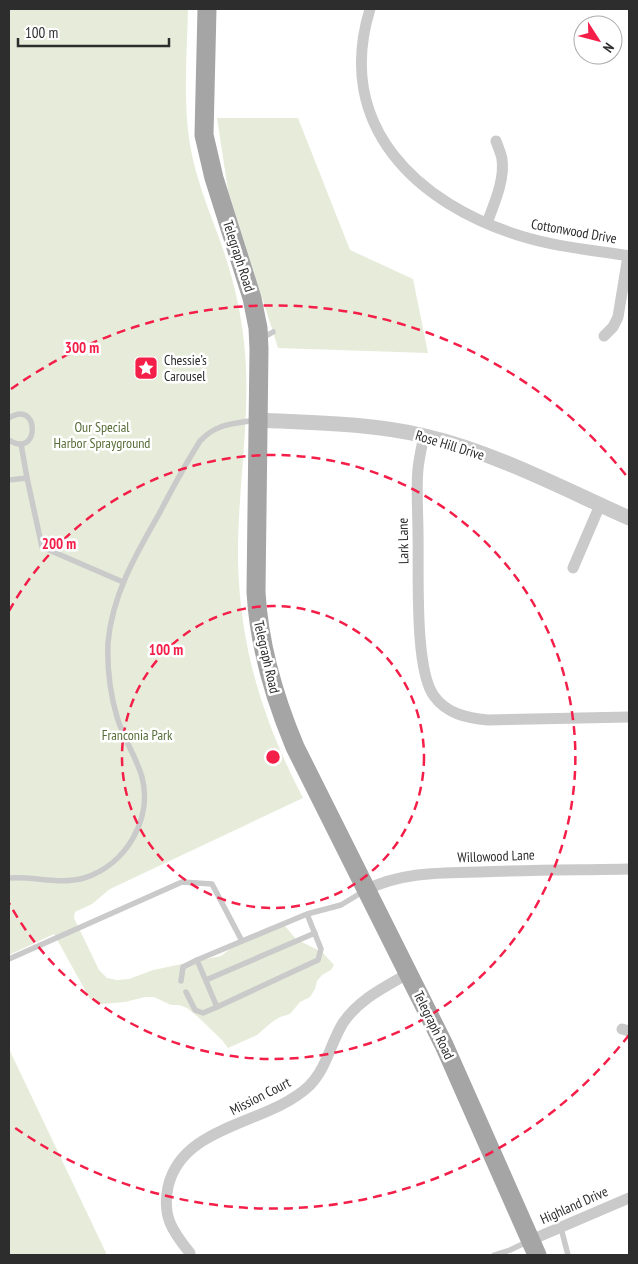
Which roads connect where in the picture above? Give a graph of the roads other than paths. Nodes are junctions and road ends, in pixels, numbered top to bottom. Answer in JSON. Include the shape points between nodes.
{"nodes":[{"id":1,"x":207,"y":9,"type":"edge"},
{"id":2,"x":370,"y":9,"type":"edge"},
{"id":3,"x":496,"y":141,"type":"dead end"},
{"id":4,"x":487,"y":224,"type":"junction"},
{"id":5,"x":628,"y":256,"type":"edge"},
{"id":6,"x":604,"y":336,"type":"dead end"},
{"id":7,"x":9,"y":418,"type":"edge"},
{"id":8,"x":258,"y":420,"type":"junction"},
{"id":9,"x":424,"y":435,"type":"junction"},
{"id":10,"x":9,"y":440,"type":"edge"},
{"id":11,"x":21,"y":444,"type":"junction"},
{"id":12,"x":26,"y":478,"type":"junction"},
{"id":13,"x":9,"y":480,"type":"edge"},
{"id":14,"x":600,"y":505,"type":"junction"},
{"id":15,"x":629,"y":518,"type":"edge"},
{"id":16,"x":573,"y":568,"type":"dead end"},
{"id":17,"x":123,"y":582,"type":"junction"},
{"id":18,"x":629,"y":717,"type":"edge"},
{"id":19,"x":629,"y":869,"type":"edge"},
{"id":20,"x":9,"y":878,"type":"edge"},
{"id":21,"x":366,"y":890,"type":"junction"},
{"id":22,"x":307,"y":914,"type":"junction"},
{"id":23,"x":315,"y":933,"type":"junction"},
{"id":24,"x":242,"y":941,"type":"junction"},
{"id":25,"x":9,"y":959,"type":"edge"},
{"id":26,"x":197,"y":960,"type":"junction"},
{"id":27,"x":409,"y":972,"type":"junction"},
{"id":28,"x":206,"y":980,"type":"junction"},
{"id":29,"x":180,"y":981,"type":"dead end"},
{"id":30,"x":186,"y":992,"type":"dead end"},
{"id":31,"x":217,"y":1006,"type":"junction"},
{"id":32,"x":629,"y":1198,"type":"edge"},
{"id":33,"x":561,"y":1228,"type":"junction"},
{"id":34,"x":534,"y":1248,"type":"edge"},
{"id":35,"x":190,"y":1253,"type":"dead end"},
{"id":36,"x":494,"y":1255,"type":"edge"},
{"id":37,"x":568,"y":1255,"type":"edge"}],
"edges":[{"from":1,"to":8,"type":"main road","name":"Telegraph Road","via":[[204,135],[214,178],[265,330]]},
{"from":2,"to":4,"type":"street","name":"Cottonwood Drive","via":[[363,35],[362,75],[381,137],[408,174],[424,188]]},
{"from":3,"to":4,"type":"street","via":[[502,156],[502,171]]},
{"from":4,"to":5,"type":"street","name":"Cottonwood Drive","via":[[545,242]]},
{"from":5,"to":6,"type":"street","via":[[618,317]]},
{"from":7,"to":11,"type":"lane","via":[[24,415],[32,422],[30,438]]},
{"from":8,"to":9,"type":"street","name":"Rose Hill Drive","via":[[369,427]]},
{"from":8,"to":17,"type":"lane","via":[[218,427],[200,441]]},
{"from":8,"to":21,"type":"main road","name":"Telegraph Road","via":[[256,592],[269,676],[295,747]]},
{"from":9,"to":14,"type":"street","name":"Rose Hill Drive","via":[[475,451]]},
{"from":9,"to":18,"type":"street","name":"Lark Lane","via":[[418,470],[421,647],[429,688],[441,704],[461,716],[488,720]]},
{"from":10,"to":11,"type":"lane"},
{"from":11,"to":12,"type":"lane"},
{"from":12,"to":13,"type":"lane"},
{"from":12,"to":17,"type":"lane","via":[[42,547]]},
{"from":14,"to":15,"type":"street","name":"Rose Hill Drive"},
{"from":14,"to":16,"type":"street"},
{"from":17,"to":20,"type":"lane","via":[[111,622],[108,662],[118,719],[142,778],[144,803],[138,830],[116,860],[90,875],[62,881]]},
{"from":19,"to":21,"type":"street","name":"Willowood Lane","via":[[432,874],[380,883]]},
{"from":21,"to":22,"type":"lane","via":[[341,905]]},
{"from":21,"to":27,"type":"main road","name":"Telegraph Road"},
{"from":22,"to":23,"type":"lane"},
{"from":22,"to":24,"type":"lane"},
{"from":23,"to":28,"type":"lane"},
{"from":23,"to":31,"type":"lane","via":[[321,949],[318,960]]},
{"from":24,"to":25,"type":"lane","via":[[212,884],[182,882]]},
{"from":24,"to":26,"type":"lane"},
{"from":26,"to":28,"type":"lane"},
{"from":26,"to":29,"type":"lane","via":[[183,967]]},
{"from":27,"to":34,"type":"main road","name":"Telegraph Road"},
{"from":27,"to":35,"type":"street","name":"Mission Court","via":[[354,1010],[338,1034],[318,1076],[308,1087],[275,1108],[195,1145],[182,1157],[170,1180],[166,1205],[172,1229]]},
{"from":28,"to":31,"type":"lane"},
{"from":30,"to":31,"type":"lane","via":[[195,1010],[202,1013]]},
{"from":32,"to":33,"type":"street","name":"Highland Drive"},
{"from":33,"to":34,"type":"street","name":"Highland Drive"},
{"from":33,"to":37,"type":"lane"},
{"from":34,"to":36,"type":"lane"}]}
